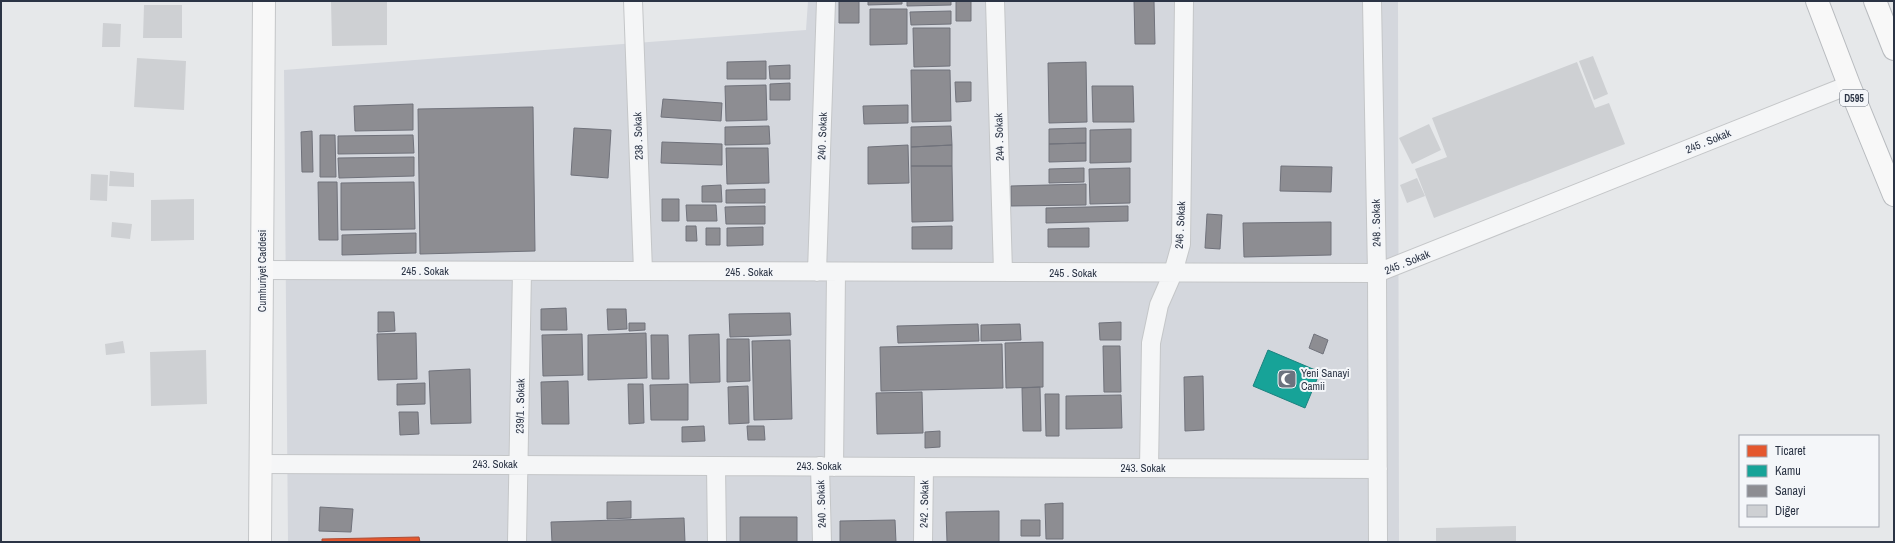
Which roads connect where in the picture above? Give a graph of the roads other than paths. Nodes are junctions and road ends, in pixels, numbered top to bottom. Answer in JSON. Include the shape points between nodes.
{"nodes":[{"id":1,"x":264,"y":1,"type":"edge"},
{"id":2,"x":633,"y":1,"type":"edge"},
{"id":3,"x":826,"y":1,"type":"edge"},
{"id":4,"x":995,"y":1,"type":"edge"},
{"id":5,"x":1184,"y":1,"type":"edge"},
{"id":6,"x":1372,"y":1,"type":"edge"},
{"id":7,"x":1817,"y":1,"type":"edge"},
{"id":8,"x":1875,"y":1,"type":"edge"},
{"id":9,"x":1894,"y":48,"type":"edge"},
{"id":10,"x":1849,"y":85,"type":"junction"},
{"id":11,"x":1894,"y":195,"type":"edge"},
{"id":12,"x":262,"y":270,"type":"junction"},
{"id":13,"x":522,"y":271,"type":"junction"},
{"id":14,"x":643,"y":271,"type":"junction"},
{"id":15,"x":817,"y":272,"type":"junction"},
{"id":16,"x":836,"y":272,"type":"junction"},
{"id":17,"x":1003,"y":272,"type":"junction"},
{"id":18,"x":1173,"y":273,"type":"junction"},
{"id":19,"x":1377,"y":274,"type":"junction"},
{"id":20,"x":260,"y":464,"type":"junction"},
{"id":21,"x":519,"y":464,"type":"junction"},
{"id":22,"x":716,"y":466,"type":"junction"},
{"id":23,"x":827,"y":466,"type":"junction"},
{"id":24,"x":924,"y":467,"type":"junction"},
{"id":25,"x":1149,"y":468,"type":"junction"},
{"id":26,"x":1378,"y":469,"type":"junction"},
{"id":27,"x":260,"y":542,"type":"edge"},
{"id":28,"x":517,"y":542,"type":"edge"},
{"id":29,"x":717,"y":542,"type":"edge"},
{"id":30,"x":822,"y":542,"type":"edge"},
{"id":31,"x":923,"y":542,"type":"edge"},
{"id":32,"x":1378,"y":542,"type":"edge"}],
"edges":[{"from":1,"to":12,"type":"main road","name":"Cumhuriyet Caddesi"},
{"from":2,"to":14,"type":"street","name":"238 . Sokak"},
{"from":3,"to":15,"type":"street","name":"240 . Sokak"},
{"from":4,"to":17,"type":"street","name":"244 . Sokak"},
{"from":5,"to":18,"type":"street","name":"246 . Sokak","via":[[1181,244]]},
{"from":6,"to":19,"type":"street","name":"248 . Sokak"},
{"from":7,"to":10,"type":"main road","number":"D595"},
{"from":8,"to":9,"type":"main road"},
{"from":10,"to":11,"type":"main road","number":"D595"},
{"from":10,"to":19,"type":"street","name":"245 . Sokak"},
{"from":12,"to":13,"type":"street","name":"245 . Sokak"},
{"from":12,"to":20,"type":"main road","name":"Cumhuriyet Caddesi"},
{"from":13,"to":14,"type":"street","name":"245 . Sokak"},
{"from":13,"to":21,"type":"street","name":"239/1 . Sokak"},
{"from":14,"to":15,"type":"street","name":"245 . Sokak"},
{"from":15,"to":16,"type":"street","name":"245 . Sokak"},
{"from":16,"to":17,"type":"street","name":"245 . Sokak"},
{"from":16,"to":23,"type":"street","name":"240 . Sokak"},
{"from":17,"to":18,"type":"street","name":"245 . Sokak"},
{"from":18,"to":19,"type":"street","name":"245 . Sokak"},
{"from":18,"to":25,"type":"street","name":"246 . Sokak","via":[[1159,305],[1150,343]]},
{"from":19,"to":26,"type":"street","name":"248 . Sokak"},
{"from":20,"to":21,"type":"street","name":"243. Sokak"},
{"from":20,"to":27,"type":"main road","name":"Cumhuriyet Caddesi"},
{"from":21,"to":22,"type":"street","name":"243. Sokak"},
{"from":21,"to":28,"type":"street","name":"239/1 . Sokak"},
{"from":22,"to":23,"type":"street","name":"243. Sokak"},
{"from":22,"to":29,"type":"street"},
{"from":23,"to":24,"type":"street","name":"243. Sokak"},
{"from":23,"to":30,"type":"street","name":"240 . Sokak"},
{"from":24,"to":25,"type":"street","name":"243. Sokak"},
{"from":24,"to":31,"type":"street","name":"242 . Sokak"},
{"from":25,"to":26,"type":"street","name":"243. Sokak"},
{"from":26,"to":32,"type":"street","name":"248 . Sokak"}]}
